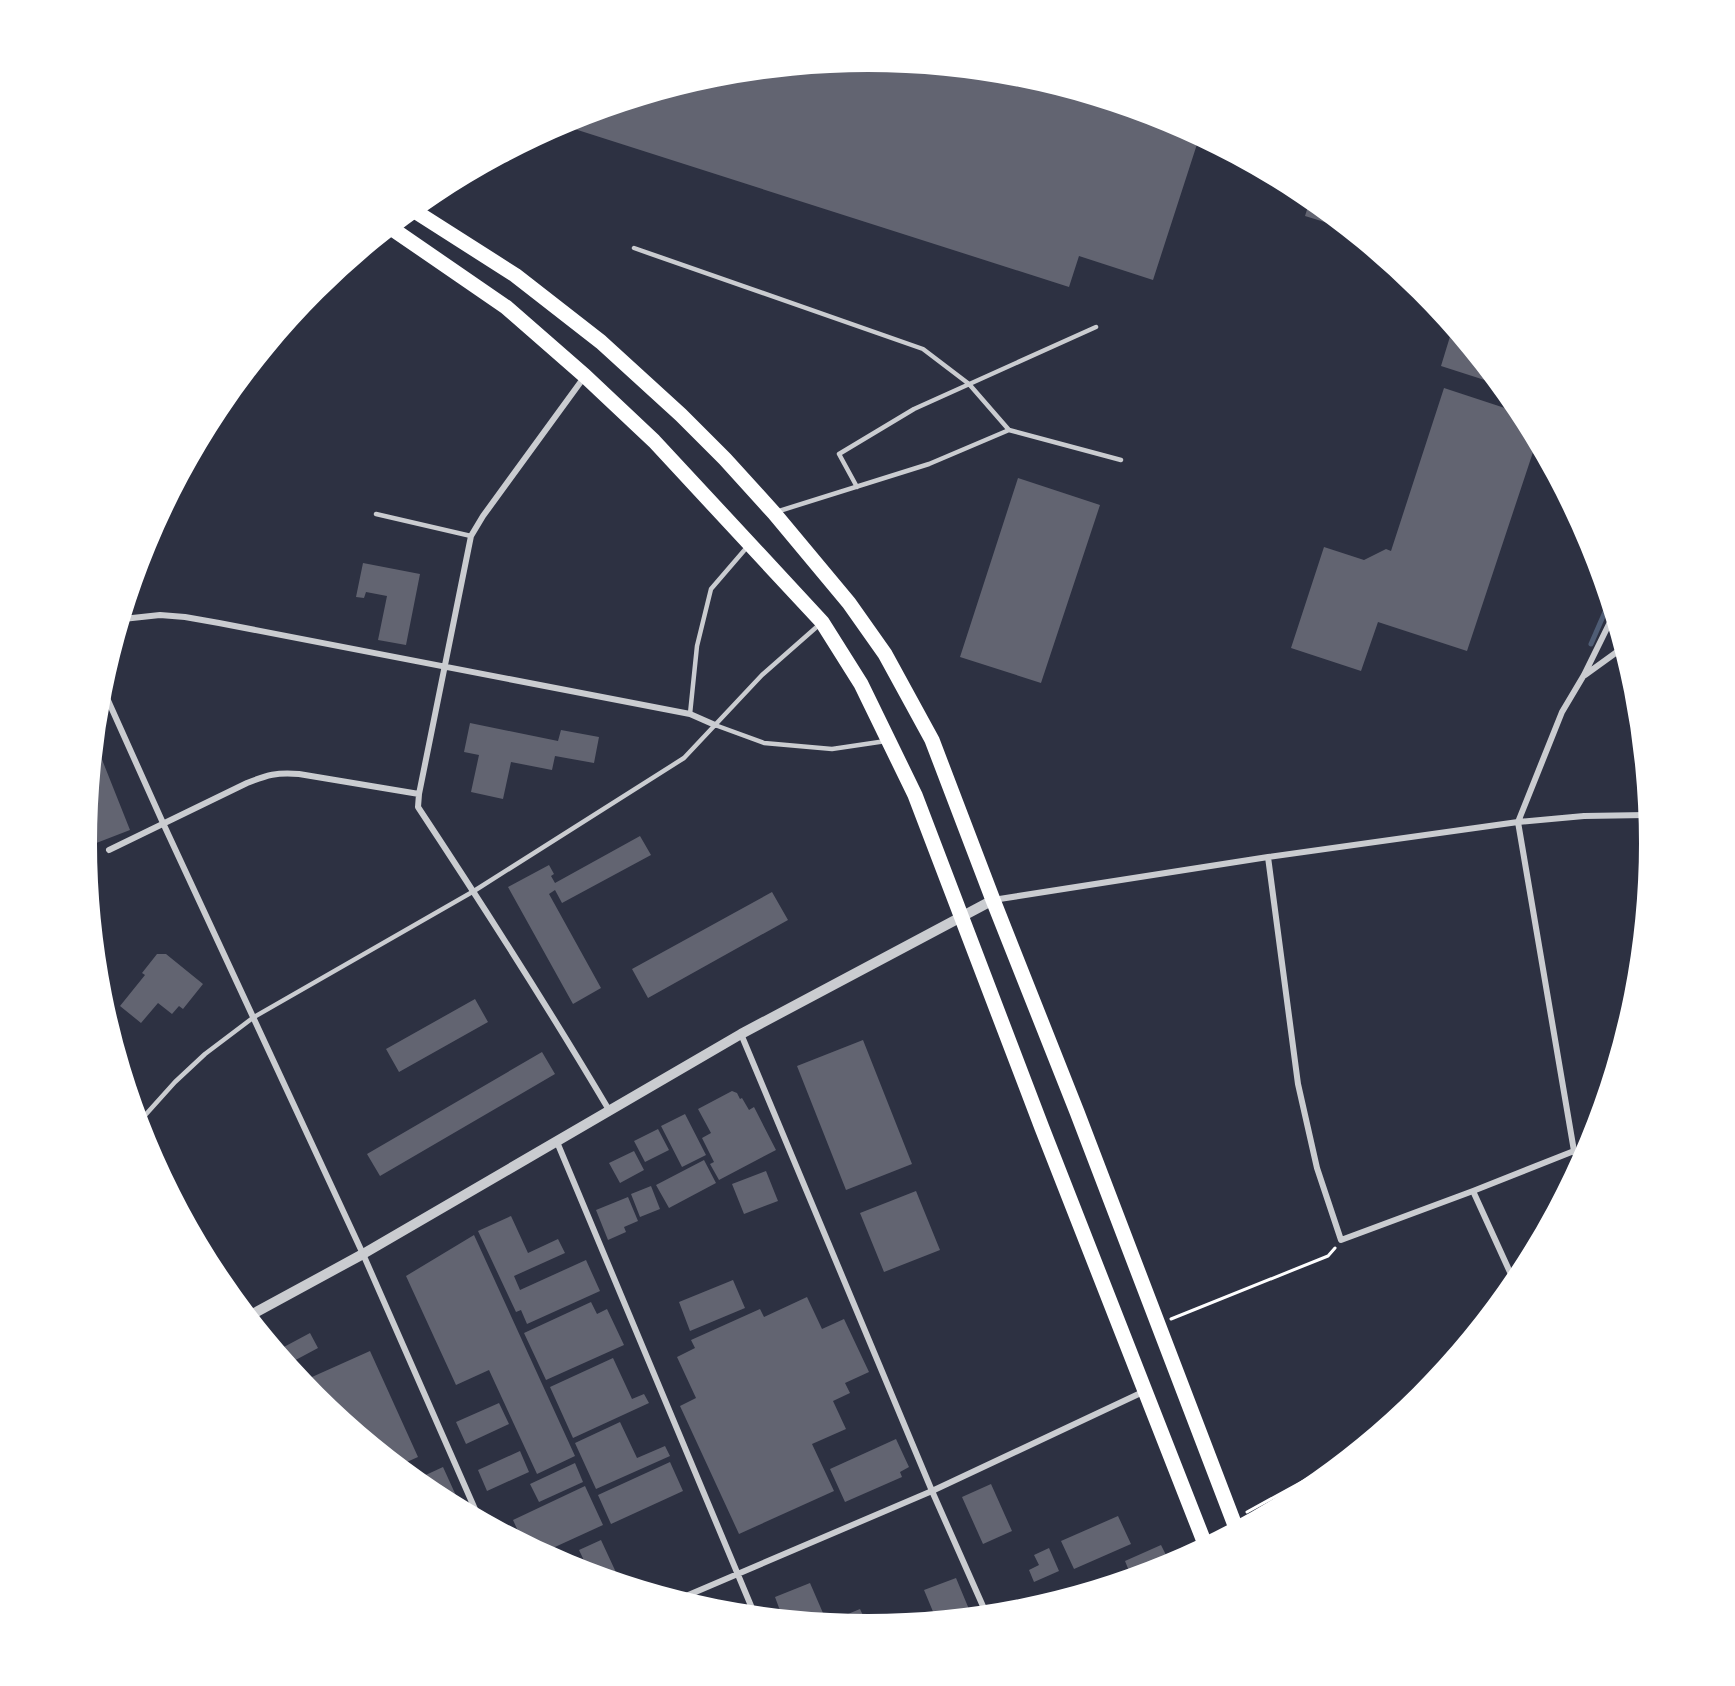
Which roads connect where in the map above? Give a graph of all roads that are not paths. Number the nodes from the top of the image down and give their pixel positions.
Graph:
1 (421, 215) edge
2 (397, 232) edge
3 (634, 248) dead end
4 (1096, 327) dead end
5 (585, 376) junction
6 (969, 384) junction
7 (1009, 430) junction
8 (1121, 460) dead end
9 (857, 487) junction
10 (774, 513) junction
11 (376, 514) dead end
12 (471, 536) junction
13 (750, 544) junction
14 (130, 618) edge
15 (822, 622) junction
16 (1607, 627) edge
17 (1615, 654) edge
18 (445, 666) junction
19 (1584, 675) junction
20 (109, 703) edge
21 (690, 714) junction
22 (715, 725) junction
23 (889, 740) junction
24 (419, 794) junction
25 (1638, 815) edge
26 (1518, 822) junction
27 (163, 823) junction
28 (109, 850) dead end
29 (1268, 857) junction
30 (474, 891) junction
31 (993, 900) junction
32 (961, 917) junction
33 (254, 1017) junction
34 (741, 1034) junction
35 (609, 1110) junction
36 (146, 1114) edge
37 (557, 1142) junction
38 (1574, 1151) joint
39 (1473, 1191) junction
40 (363, 1254) junction
41 (1509, 1271) edge
42 (256, 1312) edge
43 (1146, 1391) junction
44 (932, 1491) junction
45 (473, 1506) edge
46 (1234, 1521) edge
47 (1202, 1537) edge
48 (737, 1574) junction
49 (692, 1593) edge
50 (750, 1604) edge
51 (982, 1605) edge

1 - 10 main road
2 - 5 main road
3 - 6 lane
4 - 6 lane
5 - 12 street
5 - 13 main road
6 - 7 lane
6 - 9 lane
7 - 8 lane
7 - 9 lane
9 - 10 lane
10 - 31 main road
11 - 12 lane
12 - 18 street
13 - 15 main road
13 - 21 lane
14 - 18 street
15 - 22 lane
15 - 23 main road
16 - 19 street
17 - 19 street
18 - 21 street
18 - 24 street
19 - 26 street
20 - 27 street
21 - 22 street
22 - 23 lane
22 - 30 lane
23 - 32 main road
24 - 27 street
24 - 30 street
25 - 26 street
26 - 29 street
26 - 38 street
27 - 28 street
27 - 33 street
29 - 31 street
29 - 39 street
30 - 33 lane
30 - 35 street
31 - 32 street
31 - 46 main road
32 - 34 street
32 - 43 main road
33 - 36 lane
33 - 40 street
34 - 35 street
34 - 44 street
35 - 37 street
37 - 40 street
37 - 48 street
38 - 39 street
39 - 41 street
40 - 42 street
40 - 45 street
43 - 44 street
43 - 47 main road
44 - 48 street
44 - 51 street
48 - 49 street
48 - 50 street

